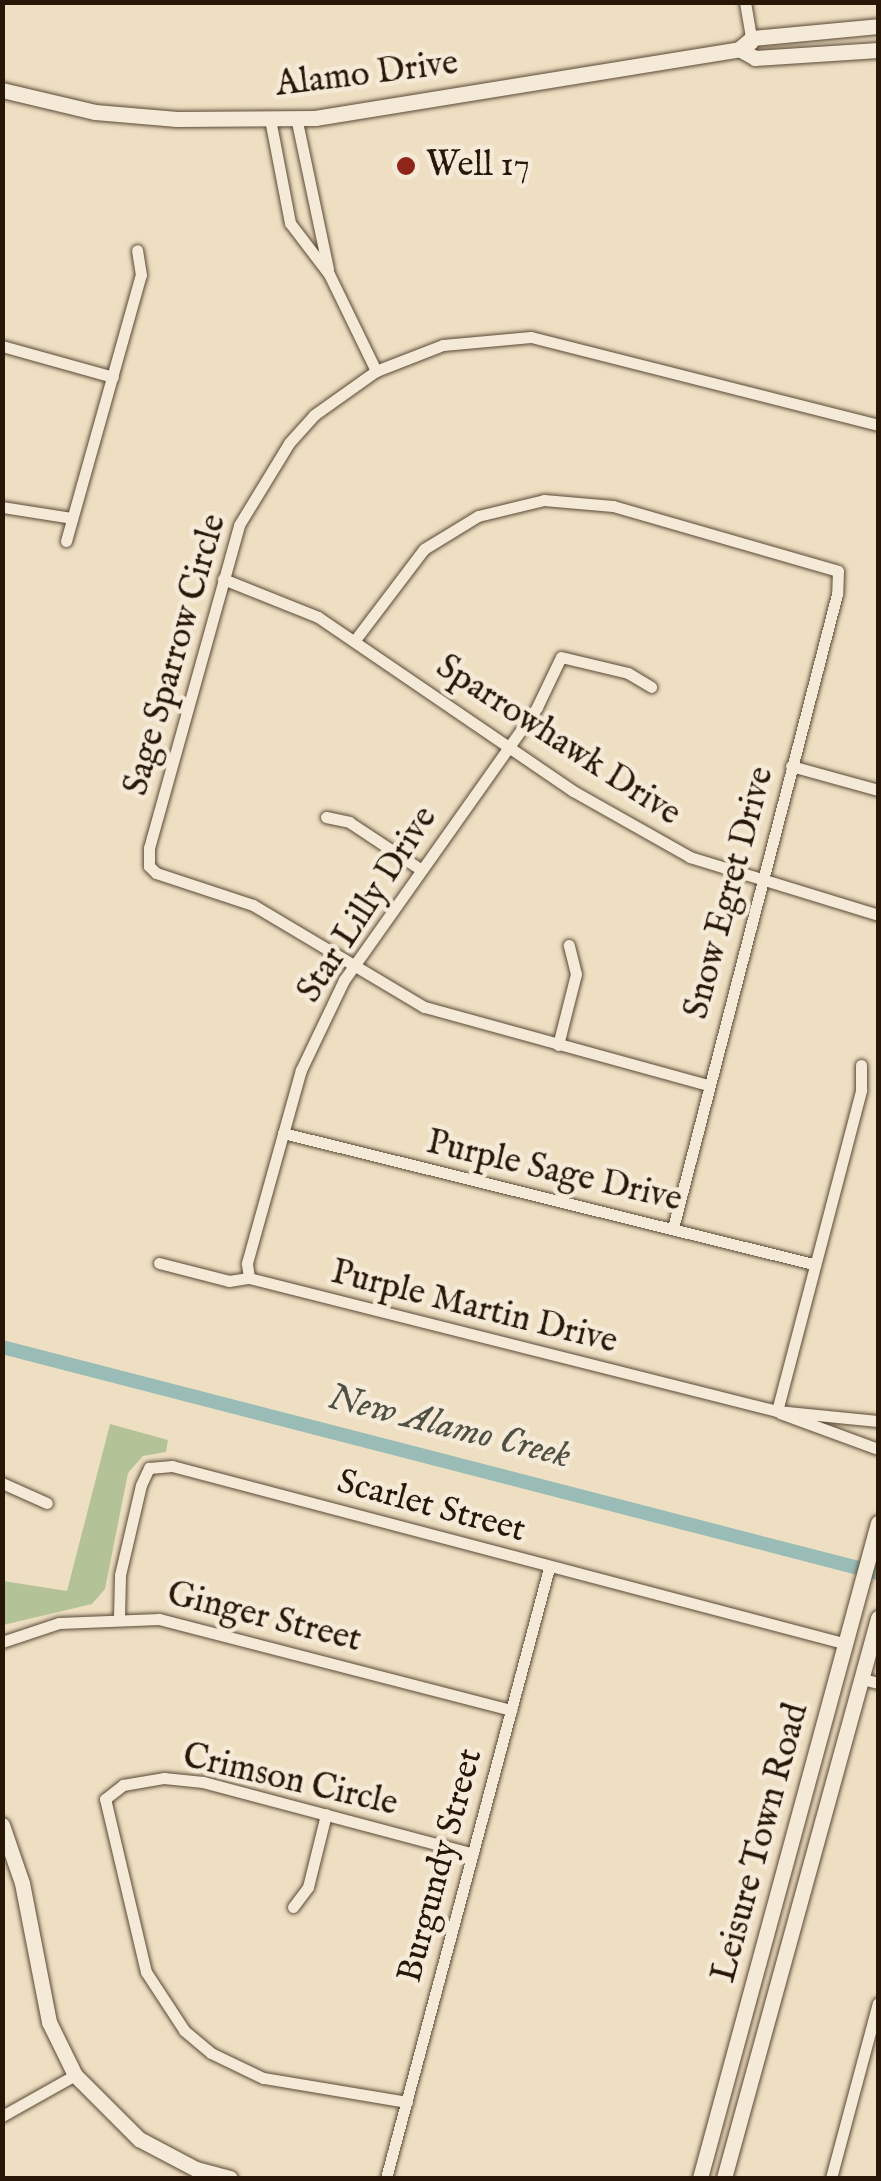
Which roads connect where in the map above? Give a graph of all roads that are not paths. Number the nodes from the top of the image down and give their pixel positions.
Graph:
1 (745, 2) edge
2 (878, 26) edge
3 (745, 43) junction
4 (878, 50) edge
5 (2, 90) edge
6 (296, 118) junction
7 (270, 119) junction
8 (137, 250) dead end
9 (329, 274) junction
10 (2, 346) edge
11 (376, 371) junction
12 (113, 377) junction
13 (878, 425) edge
14 (2, 507) edge
15 (72, 518) junction
16 (66, 541) dead end
17 (223, 580) junction
18 (356, 640) junction
19 (650, 687) dead end
20 (508, 746) junction
21 (791, 766) junction
22 (878, 790) edge
23 (326, 817) dead end
24 (420, 869) junction
25 (761, 883) junction
26 (878, 915) edge
27 (569, 945) dead end
28 (352, 967) junction
29 (558, 1045) junction
30 (861, 1066) dead end
31 (708, 1085) junction
32 (283, 1133) junction
33 (673, 1228) junction
34 (159, 1263) dead end
35 (813, 1264) junction
36 (249, 1278) junction
37 (776, 1411) junction
38 (878, 1421) edge
39 (878, 1449) edge
40 (2, 1482) edge
41 (48, 1503) dead end
42 (878, 1526) edge
43 (549, 1568) junction
44 (119, 1617) junction
45 (878, 1618) edge
46 (2, 1642) edge
47 (846, 1644) junction
48 (870, 1681) edge
49 (511, 1710) junction
50 (326, 1814) junction
51 (2, 1825) edge
52 (473, 1854) junction
53 (292, 1907) dead end
54 (878, 2002) edge
55 (75, 2075) junction
56 (407, 2102) junction
57 (2, 2116) edge
58 (230, 2178) edge
59 (386, 2178) edge
60 (700, 2178) edge
61 (724, 2178) edge
62 (831, 2178) edge

1 - 3 street
2 - 3 main road, Alamo Drive
3 - 4 main road
3 - 6 main road, Alamo Drive
5 - 7 main road, Alamo Drive
6 - 7 main road, Alamo Drive
6 - 9 street
7 - 9 street
8 - 12 street
9 - 11 street
10 - 12 street
11 - 13 street, Sage Sparrow Circle
11 - 17 street, Sage Sparrow Circle
12 - 15 street
14 - 15 street
15 - 16 street
17 - 18 street, Sparrowhawk Drive
17 - 28 street, Sage Sparrow Circle
18 - 20 street, Sparrowhawk Drive
18 - 21 street, Snow Egret Drive
19 - 20 street, Star Lilly Drive
20 - 24 street, Star Lilly Drive
20 - 25 street, Sparrowhawk Drive
21 - 22 street
21 - 25 street, Snow Egret Drive
23 - 24 street
24 - 28 street, Star Lilly Drive
25 - 26 street, Sparrowhawk Drive
25 - 31 street, Snow Egret Drive
27 - 29 street
28 - 29 street
28 - 32 street, Star Lilly Drive
29 - 31 street
30 - 35 street
31 - 33 street, Snow Egret Drive
32 - 33 street, Purple Sage Drive
32 - 36 street, Star Lilly Drive
33 - 35 street, Purple Sage Drive
34 - 36 street, Purple Martin Drive
35 - 37 street
36 - 37 street, Purple Martin Drive
37 - 38 street, Purple Martin Drive
37 - 39 street, Purple Martin Drive
40 - 41 street
42 - 47 main road, Leisure Town Road
43 - 44 street, Scarlet Street
43 - 47 street, Scarlet Street
43 - 49 street, Burgundy Street
44 - 46 street, Ginger Street
44 - 49 street, Ginger Street
45 - 48 main road, Leisure Town Road
47 - 60 main road, Leisure Town Road
48 - 61 main road, Leisure Town Road
49 - 52 street, Burgundy Street
50 - 52 street, Crimson Circle
50 - 53 street
50 - 56 street, Crimson Circle
51 - 55 main road
52 - 56 street, Burgundy Street
54 - 62 street
55 - 57 street
55 - 58 main road
56 - 59 street, Burgundy Street

